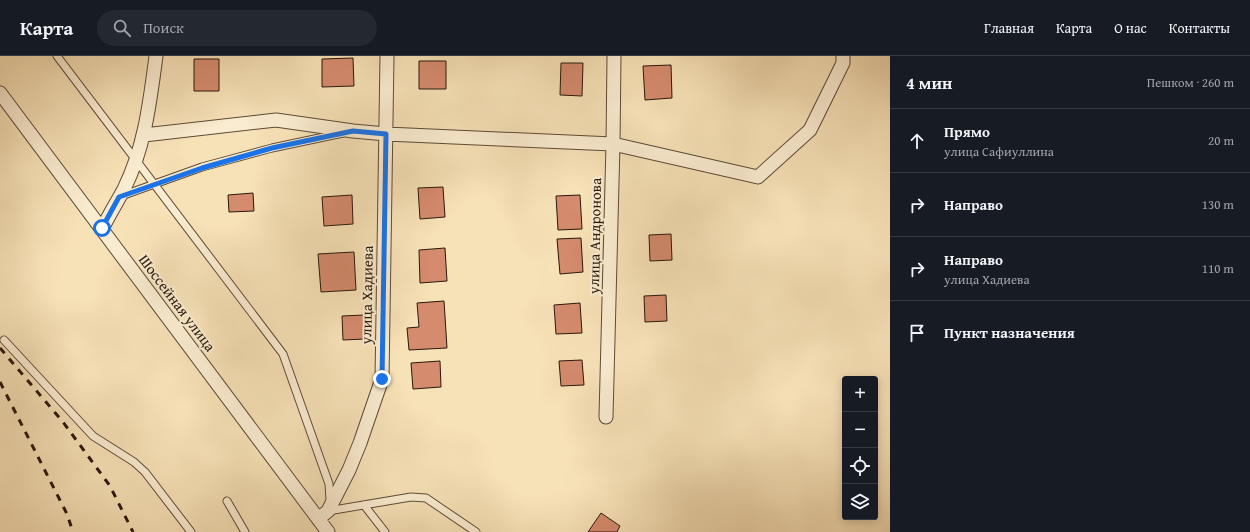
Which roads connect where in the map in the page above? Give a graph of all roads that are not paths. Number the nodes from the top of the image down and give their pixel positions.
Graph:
1 (57, 56) edge
2 (156, 56) edge
3 (387, 56) edge
4 (614, 56) edge
5 (843, 56) edge
6 (0, 93) edge
7 (353, 131) junction
8 (386, 134) junction
9 (144, 135) junction
10 (613, 144) junction
11 (136, 160) junction
12 (154, 184) junction
13 (119, 197) junction
14 (102, 228) junction
15 (4, 340) dead end
16 (606, 417) dead end
17 (227, 501) dead end
18 (364, 505) junction
19 (323, 515) junction
20 (192, 532) edge
21 (245, 532) edge
22 (328, 532) edge
23 (385, 532) edge
24 (476, 532) edge

1 - 11 lane
2 - 9 street
3 - 8 street, улица Хадиева
4 - 10 street, улица Андронова
5 - 10 street
6 - 14 street, Шоссейная улица
7 - 8 street
7 - 9 street
7 - 12 lane
8 - 10 street
8 - 19 street, улица Хадиева
9 - 11 street
10 - 16 street, улица Андронова
11 - 12 lane
11 - 13 street
12 - 13 lane
12 - 19 lane
13 - 14 street
14 - 19 street, Шоссейная улица
15 - 20 lane
17 - 21 lane
18 - 19 lane
18 - 23 lane
18 - 24 lane
19 - 22 street, Шоссейная улица

